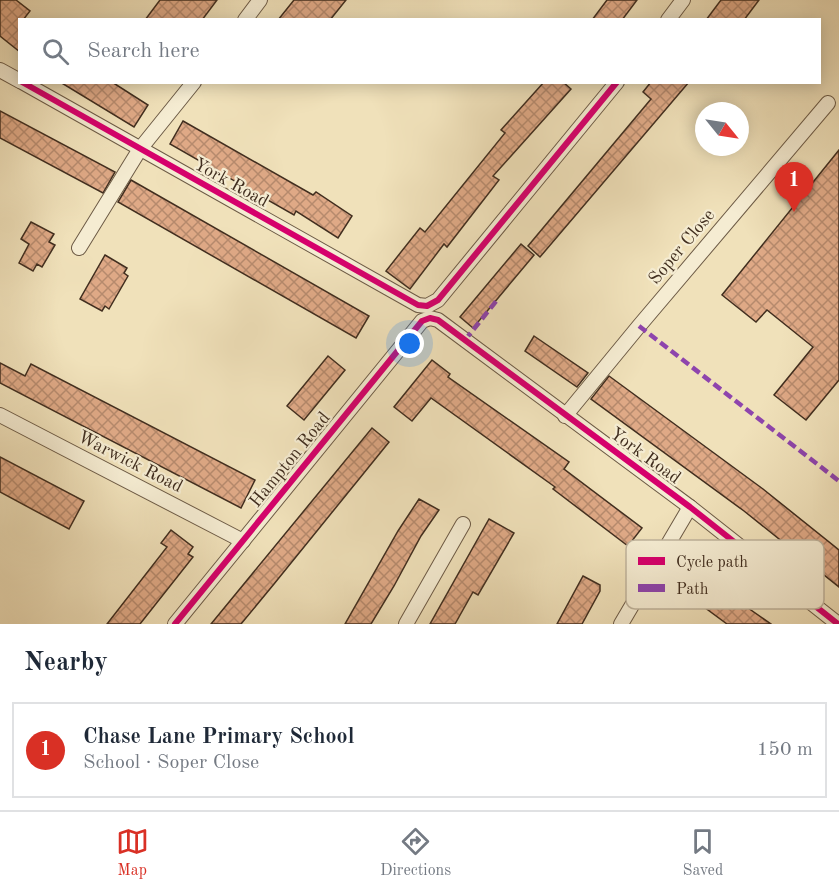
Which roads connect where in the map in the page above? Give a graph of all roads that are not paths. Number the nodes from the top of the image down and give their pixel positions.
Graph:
1 (261, 0) edge
2 (683, 0) edge
3 (247, 18) edge
4 (670, 18) edge
5 (2, 75) edge
6 (18, 81) edge
7 (25, 84) edge
8 (192, 84) edge
9 (615, 84) edge
10 (828, 103) dead end
11 (140, 149) junction
12 (79, 248) dead end
13 (428, 312) junction
14 (0, 415) edge
15 (565, 416) junction
16 (690, 507) junction
17 (463, 524) dead end
18 (671, 540) edge
19 (732, 540) edge
20 (243, 541) junction
21 (630, 609) edge
22 (819, 609) edge
23 (175, 624) edge
24 (406, 624) edge
25 (621, 624) edge
26 (838, 624) edge

1 - 3 street
2 - 4 street
5 - 6 street, York Road
7 - 11 street, York Road
8 - 11 street
9 - 13 street, Hampton Road
10 - 15 street, Soper Close
11 - 12 street
11 - 13 street, York Road
13 - 15 street, York Road
13 - 20 street, Hampton Road
14 - 20 street, Warwick Road
15 - 16 street, York Road
16 - 18 street
16 - 19 street, York Road
17 - 24 street
20 - 23 street, Hampton Road
21 - 25 street
22 - 26 street, York Road

